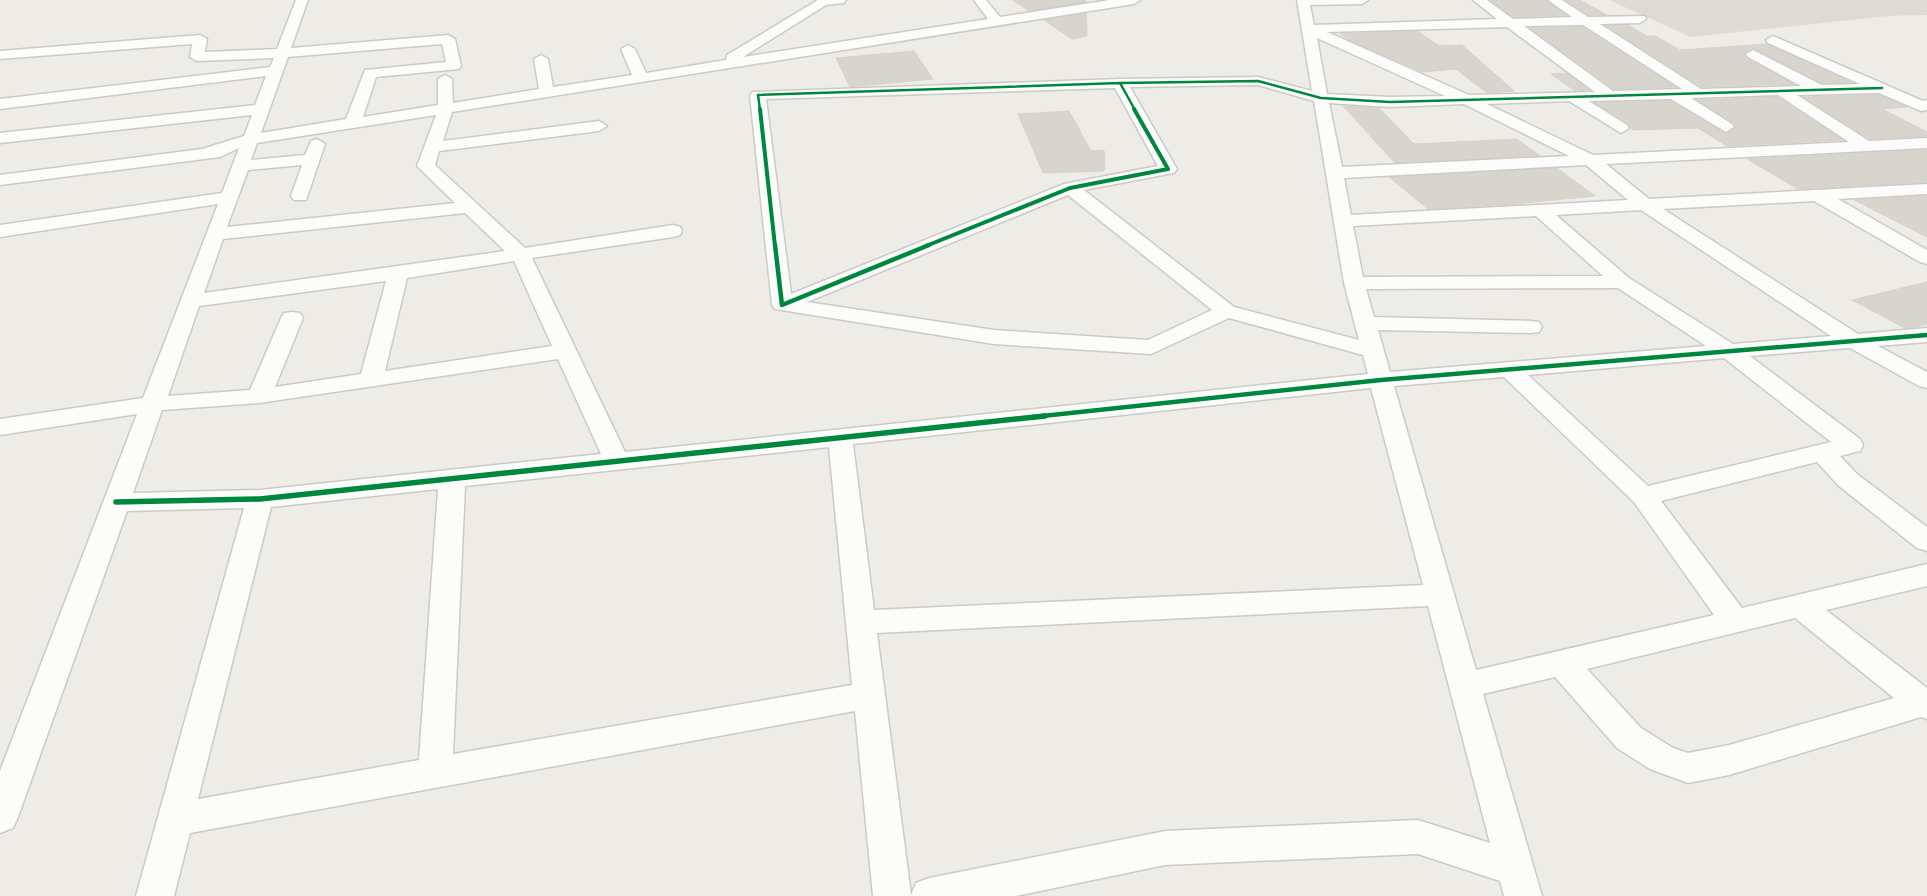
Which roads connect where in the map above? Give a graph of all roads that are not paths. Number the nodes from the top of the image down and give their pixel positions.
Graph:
1 (302, 0) edge
2 (840, 0) edge
3 (980, 0) edge
4 (1134, 0) edge
5 (1362, 0) edge
6 (1479, 0) edge
7 (1554, 0) edge
8 (1303, 1) edge
9 (1078, 4) edge
10 (1640, 19) dead end
11 (1584, 20) junction
12 (997, 22) junction
13 (1510, 23) junction
14 (1308, 29) junction
15 (1773, 40) dead end
16 (628, 49) dead end
17 (1753, 54) dead end
18 (0, 55) edge
19 (541, 59) dead end
20 (279, 62) junction
21 (721, 65) junction
22 (641, 78) junction
23 (445, 79) dead end
24 (1120, 84) junction
25 (1882, 88) junction
26 (1820, 90) junction
27 (1782, 91) junction
28 (547, 92) junction
29 (1674, 94) junction
30 (1699, 94) junction
31 (1610, 96) junction
32 (1572, 97) junction
33 (1321, 98) junction
34 (1467, 100) junction
35 (0, 104) edge
36 (1927, 105) edge
37 (446, 108) junction
38 (262, 109) junction
39 (353, 123) junction
40 (599, 126) dead end
41 (1726, 127) dead end
42 (322, 128) junction
43 (1621, 128) dead end
44 (0, 138) edge
45 (1927, 143) edge
46 (1866, 146) junction
47 (433, 147) junction
48 (246, 151) junction
49 (312, 159) junction
50 (1590, 160) junction
51 (1334, 173) junction
52 (0, 180) edge
53 (1070, 188) junction
54 (1927, 189) edge
55 (1816, 195) junction
56 (300, 196) dead end
57 (229, 197) junction
58 (1645, 204) junction
59 (469, 207) junction
60 (1540, 210) junction
61 (1343, 221) junction
62 (0, 231) edge
63 (673, 231) dead end
64 (216, 234) junction
65 (520, 254) junction
66 (1927, 258) edge
67 (398, 273) junction
68 (1622, 282) junction
69 (1354, 283) junction
70 (191, 300) junction
71 (782, 305) junction
72 (1227, 311) junction
73 (292, 318) dead end
74 (1365, 324) junction
75 (1531, 327) dead end
76 (1927, 335) edge
77 (1855, 342) junction
78 (565, 351) junction
79 (1373, 351) junction
80 (1730, 352) junction
81 (1510, 370) junction
82 (371, 379) junction
83 (1381, 380) junction
84 (1927, 382) edge
85 (259, 396) junction
86 (152, 404) junction
87 (0, 427) edge
88 (840, 438) junction
89 (1822, 452) junction
90 (617, 461) junction
91 (452, 479) junction
92 (1643, 496) junction
93 (260, 499) junction
94 (116, 502) junction
95 (1927, 541) edge
96 (1927, 576) edge
97 (1440, 595) junction
98 (1800, 606) junction
99 (1735, 621) junction
100 (861, 622) junction
101 (1561, 662) junction
102 (1465, 686) junction
103 (869, 694) junction
104 (1926, 704) edge
105 (435, 773) junction
106 (0, 817) edge
107 (176, 819) junction
108 (1520, 882) edge
109 (155, 896) edge
110 (892, 896) edge
111 (928, 896) edge

1 - 20 street
2 - 21 street
3 - 12 street
4 - 9 street
5 - 8 street
6 - 13 street
7 - 11 street
8 - 14 street
9 - 12 street
10 - 11 street
11 - 13 street
11 - 30 street
12 - 21 street
13 - 14 street
13 - 31 street
14 - 33 street
14 - 34 street
15 - 25 street
16 - 22 street
17 - 26 street
18 - 20 street
19 - 28 street
20 - 35 street
20 - 38 street
20 - 39 street
21 - 22 street
22 - 28 street
23 - 37 street
24 - 33 street
24 - 53 street
24 - 71 street
25 - 26 street
25 - 36 street
26 - 27 street
27 - 30 street
27 - 46 street
28 - 37 street
29 - 30 street
29 - 31 street
29 - 41 street
31 - 32 street
32 - 34 street
32 - 43 street
33 - 34 street
33 - 51 street
34 - 50 street
37 - 39 street
37 - 47 street
38 - 44 street
38 - 48 street
39 - 42 street
40 - 47 street
42 - 48 street
42 - 49 street
45 - 46 street
46 - 50 street
47 - 59 street
48 - 49 street
48 - 52 street
48 - 57 street
49 - 56 street
50 - 51 street
50 - 58 street
51 - 61 street
53 - 71 street
53 - 72 street
54 - 55 street
55 - 58 street
55 - 66 street
57 - 62 street
57 - 64 street
58 - 60 street
58 - 77 street
59 - 64 street
59 - 65 street
60 - 61 street
60 - 68 street
61 - 69 street
63 - 65 street
64 - 70 street
65 - 67 street
65 - 78 street
67 - 70 street
67 - 82 street
68 - 69 street
68 - 80 street
69 - 74 street
70 - 86 street
71 - 72 street
72 - 79 street
73 - 85 street
74 - 75 street
74 - 79 street
76 - 77 street
77 - 80 street
77 - 84 street
78 - 82 street
78 - 90 street
79 - 83 street
80 - 81 street
80 - 89 street
81 - 83 street
81 - 92 street
82 - 85 street
83 - 88 street
83 - 97 street
85 - 86 street
86 - 87 street
86 - 94 street
88 - 90 street
88 - 100 street
89 - 92 street
89 - 95 street
90 - 91 street
91 - 93 street
91 - 105 street
92 - 99 street
93 - 94 street
93 - 107 street
94 - 106 street
96 - 98 street
97 - 100 street
97 - 102 street
98 - 99 street
98 - 104 street
99 - 101 street
100 - 103 street
101 - 102 street
101 - 104 street
102 - 108 street
103 - 105 street
103 - 110 street
105 - 107 street
107 - 109 street
108 - 111 street

